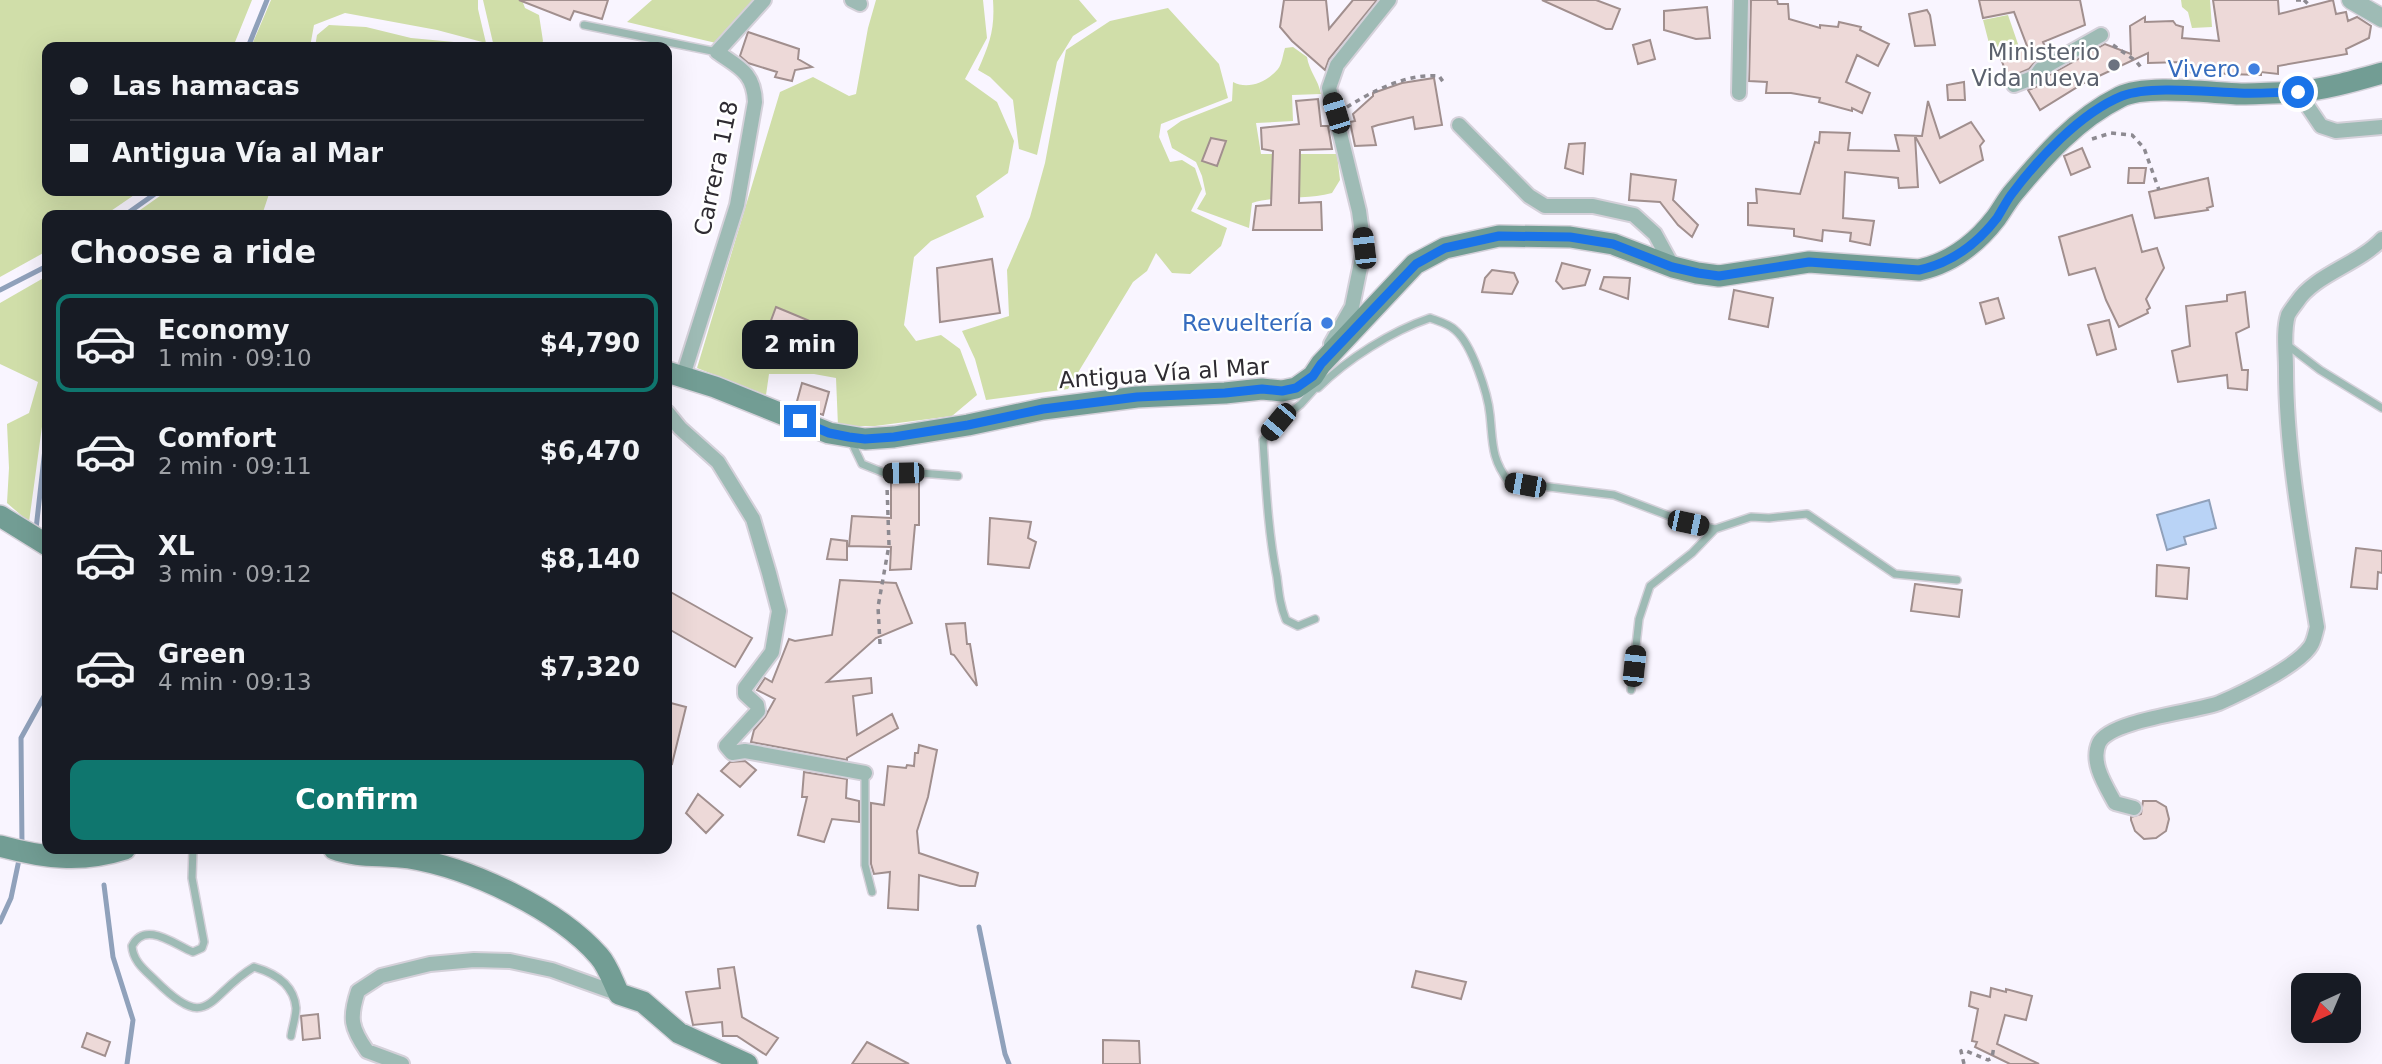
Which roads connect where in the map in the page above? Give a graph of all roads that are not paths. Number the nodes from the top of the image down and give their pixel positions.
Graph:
1 (764, 0) edge
2 (1389, 0) edge
3 (1741, 0) edge
4 (2351, 0) edge
5 (2382, 18) edge
6 (584, 25) dead end
7 (2106, 40) road end
8 (668, 42) edge
9 (672, 43) edge
10 (717, 52) junction
11 (2382, 73) edge
12 (2014, 85) dead end
13 (2298, 92) junction
14 (1739, 93) dead end
15 (1459, 125) dead end
16 (2382, 127) edge
17 (2382, 239) edge
18 (1672, 267) junction
19 (2285, 344) junction
20 (1321, 364) junction
21 (675, 374) edge
22 (1318, 388) junction
23 (2382, 408) edge
24 (672, 418) edge
25 (849, 437) junction
26 (958, 476) dead end
27 (0, 516) edge
28 (1716, 529) junction
29 (42, 541) edge
30 (1957, 580) dead end
31 (1315, 619) dead end
32 (1631, 690) dead end
33 (865, 773) joint
34 (2134, 808) dead end
35 (16, 850) edge
36 (109, 854) edge
37 (193, 854) edge
38 (351, 854) edge
39 (872, 892) dead end
40 (619, 994) junction
41 (291, 1037) dead end
42 (402, 1064) edge
43 (747, 1064) edge

1 - 10 street
2 - 20 street
3 - 14 street
4 - 5 street
6 - 8 lane
7 - 12 street
9 - 10 lane
10 - 21 street, Carrera 118
11 - 13 main road, Antigua Vía al Mar
13 - 16 street
13 - 18 main road, Antigua Vía al Mar
15 - 18 street
17 - 19 street
18 - 20 main road, Antigua Vía al Mar
19 - 23 lane
19 - 34 street
20 - 22 lane
20 - 25 main road, Antigua Vía al Mar
21 - 25 main road, Antigua Vía al Mar
22 - 28 lane
22 - 31 lane
24 - 33 street
25 - 26 lane
27 - 29 main road
28 - 30 lane
28 - 32 lane
33 - 39 lane
35 - 36 main road
37 - 41 lane
38 - 40 main road
40 - 42 street
40 - 43 main road

